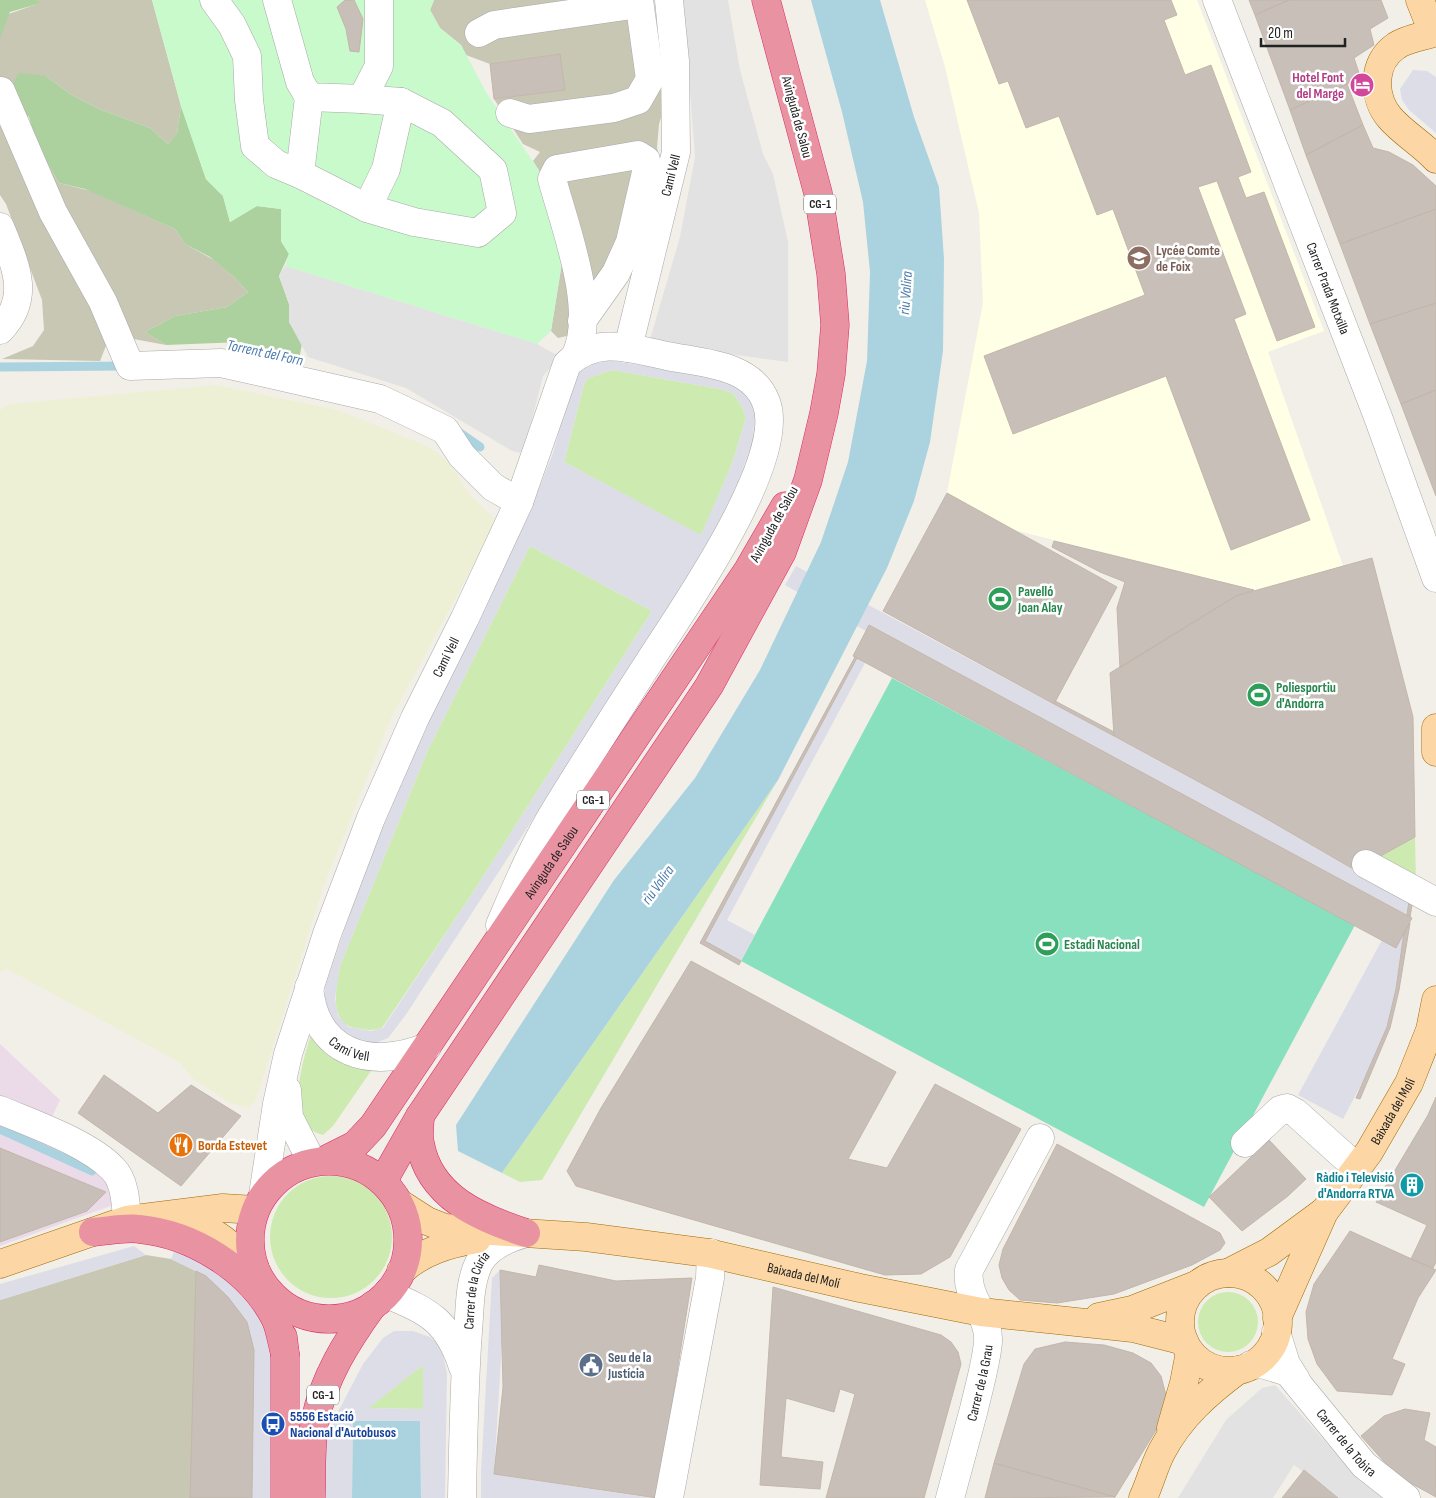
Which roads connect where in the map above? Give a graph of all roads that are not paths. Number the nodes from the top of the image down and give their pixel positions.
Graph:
1 (214, 0) edge
2 (276, 0) edge
3 (632, 0) edge
4 (639, 0) edge
5 (669, 0) edge
6 (766, 0) edge
7 (1216, 0) edge
8 (1419, 0) edge
9 (376, 3) edge
10 (479, 33) dead end
11 (1434, 37) edge
12 (1396, 46) junction
13 (1, 91) dead end
14 (310, 97) junction
15 (362, 99) junction
16 (401, 102) junction
17 (510, 112) dead end
18 (1436, 159) edge
19 (300, 174) junction
20 (367, 208) junction
21 (0, 227) edge
22 (582, 321) junction
23 (0, 330) edge
24 (628, 348) junction
25 (588, 350) junction
26 (824, 413) junction
27 (519, 502) junction
28 (1436, 578) edge
29 (1436, 728) edge
30 (1436, 752) edge
31 (1366, 864) dead end
32 (1436, 902) edge
33 (477, 974) junction
34 (309, 987) junction
35 (1436, 1003) edge
36 (427, 1047) junction
37 (288, 1054) junction
38 (0, 1110) edge
39 (420, 1116) junction
40 (1040, 1138) dead end
41 (1245, 1143) dead end
42 (319, 1161) junction
43 (1357, 1168) junction
44 (382, 1181) junction
45 (260, 1202) junction
46 (405, 1207) junction
47 (1324, 1212) junction
48 (154, 1216) junction
49 (127, 1220) junction
50 (93, 1232) junction
51 (526, 1234) junction
52 (711, 1253) junction
53 (0, 1264) edge
54 (255, 1269) junction
55 (401, 1271) junction
56 (1228, 1273) junction
57 (1196, 1285) junction
58 (270, 1292) junction
59 (380, 1300) junction
60 (981, 1312) junction
61 (1081, 1321) junction
62 (1277, 1325) junction
63 (1187, 1346) junction
64 (285, 1354) junction
65 (1244, 1368) junction
66 (465, 1373) junction
67 (1296, 1380) junction
68 (1165, 1446) junction
69 (285, 1498) edge
70 (311, 1498) edge
71 (462, 1498) edge
72 (669, 1498) edge
73 (950, 1498) edge
74 (1143, 1498) edge
75 (1406, 1498) edge

1 - 19 street
2 - 14 street
3 - 10 street
4 - 17 street
5 - 24 street, Camí Vell
6 - 26 highway, Avinguda de Salou / CG-1
7 - 28 street, Carrer Prada Motxilla
8 - 11 main road
8 - 12 main road
9 - 15 street
11 - 12 main road
12 - 18 main road
13 - 27 street
14 - 15 street
14 - 19 street
15 - 16 street
16 - 20 street
16 - 20 street
19 - 20 street
21 - 23 street
22 - 22 street, Camí Vell
22 - 25 street, Camí Vell
24 - 25 street
24 - 33 street
25 - 27 street, Camí Vell
26 - 33 highway, Avinguda de Salou / CG-1
26 - 39 highway, Avinguda de Salou / CG-1
27 - 34 street, Camí Vell
29 - 30 main road
31 - 32 street
33 - 36 highway, Avinguda de Salou / CG-1
34 - 36 street, Camí Vell
34 - 37 street, Camí Vell
35 - 43 main road, Baixada del Molí
36 - 42 highway, Avinguda de Salou / CG-1
37 - 42 street, Camí Vell
37 - 45 street, Camí Vell
38 - 49 street
39 - 44 highway, CG-1
39 - 51 highway
40 - 60 street, Carrer de la Grau
41 - 43 street
42 - 44 highway, CG-1
42 - 45 highway, CG-1
43 - 47 main road, Baixada del Molí
44 - 46 highway, CG-1
45 - 48 main road
45 - 54 highway
46 - 51 main road, Baixada del Molí
46 - 55 highway, CG-1
47 - 56 main road, Baixada del Molí
47 - 62 main road, Baixada del Molí
48 - 49 main road
48 - 54 main road
49 - 50 main road
50 - 53 main road
50 - 64 highway
51 - 52 main road, Baixada del Molí
51 - 55 main road, Baixada del Molí
51 - 66 street, Carrer de la Cúria
52 - 60 main road, Baixada del Molí
52 - 72 street
54 - 58 highway
55 - 59 highway, CG-1
56 - 57 main road
56 - 62 main road
57 - 61 main road, Baixada del Molí
57 - 63 main road
58 - 59 highway
58 - 64 highway
59 - 66 street, Carrer de la Cúria
59 - 70 highway, CG-1
60 - 61 main road, Baixada del Molí
60 - 73 street, Carrer de la Grau
61 - 63 main road, Baixada del Molí
62 - 65 main road
62 - 67 street
63 - 65 main road
63 - 68 main road
64 - 69 highway
65 - 67 street
65 - 68 main road
66 - 71 street, Carrer de la Cúria
67 - 75 street, Carrer de la Tobira
68 - 74 main road

